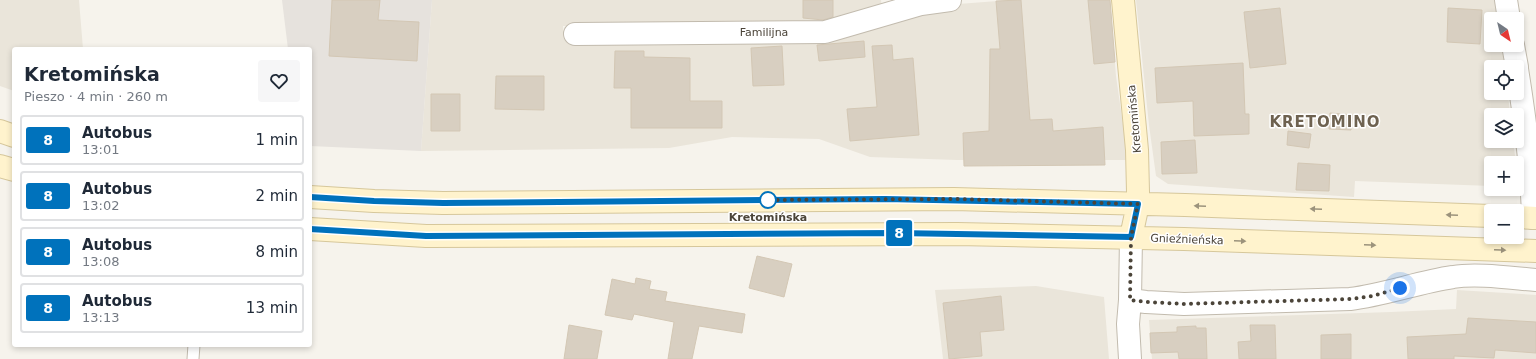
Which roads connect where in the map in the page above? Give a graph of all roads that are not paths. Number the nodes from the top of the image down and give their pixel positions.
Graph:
1 (950, 0) edge
2 (1123, 0) edge
3 (1506, 0) edge
4 (1508, 12) edge
5 (575, 34) dead end
6 (1522, 100) edge
7 (0, 131) edge
8 (12, 135) edge
9 (0, 166) edge
10 (12, 169) edge
11 (312, 197) edge
12 (1138, 204) junction
13 (1484, 216) edge
14 (1529, 217) edge
15 (312, 229) edge
16 (1131, 237) junction
17 (1536, 251) edge
18 (1536, 280) edge
19 (1130, 300) junction
20 (194, 347) edge
21 (193, 359) edge
22 (1130, 359) edge

1 - 5 street, Familijna
2 - 12 main road, Kretomińska
3 - 4 street
6 - 14 street
7 - 8 main road
9 - 10 main road
11 - 12 main road
13 -> 12 main road
12 - 16 main road, Kretomińska
15 - 16 main road, Gnieźnieńska
16 -> 17 main road, Gnieźnieńska
16 - 19 street
18 - 19 street
19 - 22 street
20 - 21 lane

